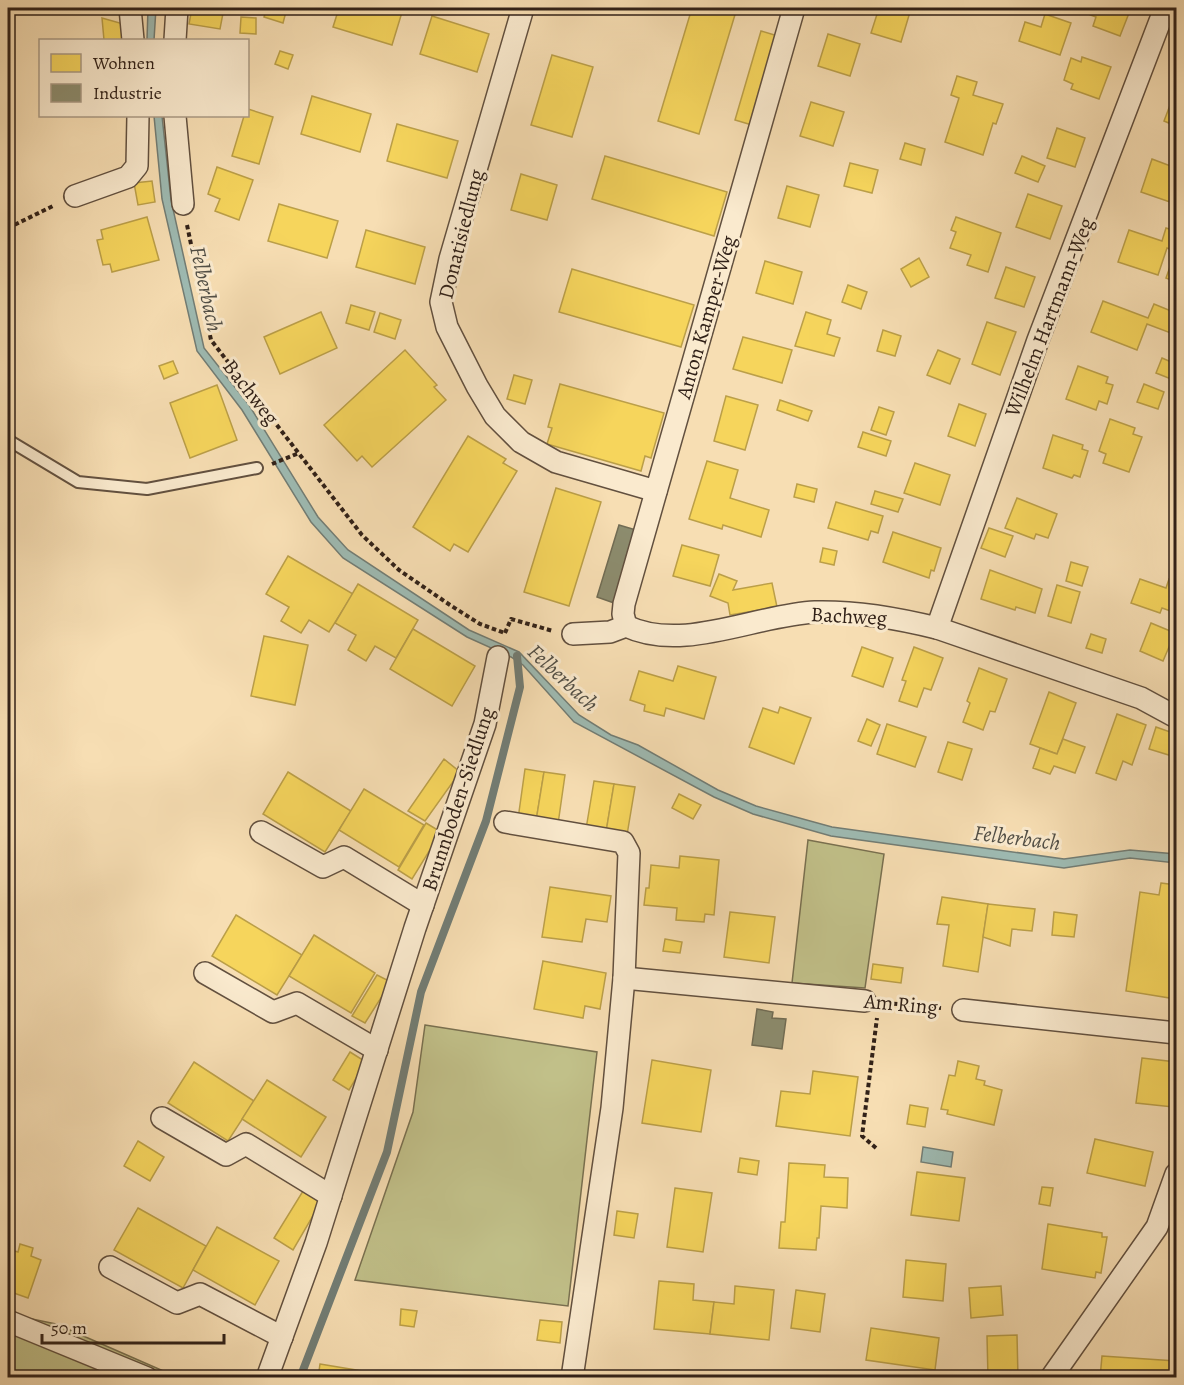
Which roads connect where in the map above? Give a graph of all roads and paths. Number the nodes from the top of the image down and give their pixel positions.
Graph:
1 (130, 8) edge
2 (177, 8) edge
3 (524, 8) edge
4 (794, 8) edge
5 (1165, 8) edge
6 (133, 39) edge
7 (175, 39) edge
8 (138, 117) edge
9 (175, 117) edge
10 (75, 196) joint
11 (183, 204) joint
12 (8, 228) edge
13 (8, 440) edge
14 (299, 453) junction
15 (269, 465) dead end
16 (257, 468) dead end
17 (656, 491) junction
18 (626, 626) junction
19 (937, 628) junction
20 (505, 633) junction
21 (573, 634) joint
22 (500, 649) joint
23 (1176, 717) edge
24 (505, 822) dead end
25 (261, 832) dead end
26 (423, 904) junction
27 (205, 973) dead end
28 (624, 978) junction
29 (865, 1001) junction
30 (963, 1010) joint
31 (1176, 1033) edge
32 (377, 1050) junction
33 (162, 1118) dead end
34 (876, 1148) dead end
35 (1176, 1174) edge
36 (331, 1196) junction
37 (110, 1267) dead end
38 (8, 1321) edge
39 (282, 1337) junction
40 (147, 1377) edge
41 (267, 1377) edge
42 (572, 1377) edge
43 (1051, 1377) edge

1 - 6 street
2 - 7 street
3 - 17 street, Donatisiedlung
4 - 17 street, Anton Kamper-Weg
5 - 19 street, Wilhelm Hartmann-Weg
8 - 10 street
9 - 11 street
10 - 12 path
11 - 14 path, Bachweg
13 - 16 lane
14 - 15 path
14 - 20 path, Bachweg
17 - 18 street, Anton Kamper-Weg
18 - 19 street, Bachweg
18 - 21 street, Bachweg
19 - 23 street, Bachweg
20 - 21 path
20 - 22 path
22 - 26 street, Brunnboden-Siedlung
24 - 28 street
25 - 26 street, Brunnboden-Siedlung
26 - 32 street, Brunnboden-Siedlung
27 - 32 street
28 - 29 street, Am Ring
28 - 42 street
29 - 30 path, Am Ring
29 - 34 path
30 - 31 street, Am Ring
32 - 36 street, Brunnboden-Siedlung
33 - 36 street
35 - 43 street
36 - 39 street, Brunnboden-Siedlung
37 - 39 street
38 - 40 street
39 - 41 street, Brunnboden-Siedlung

